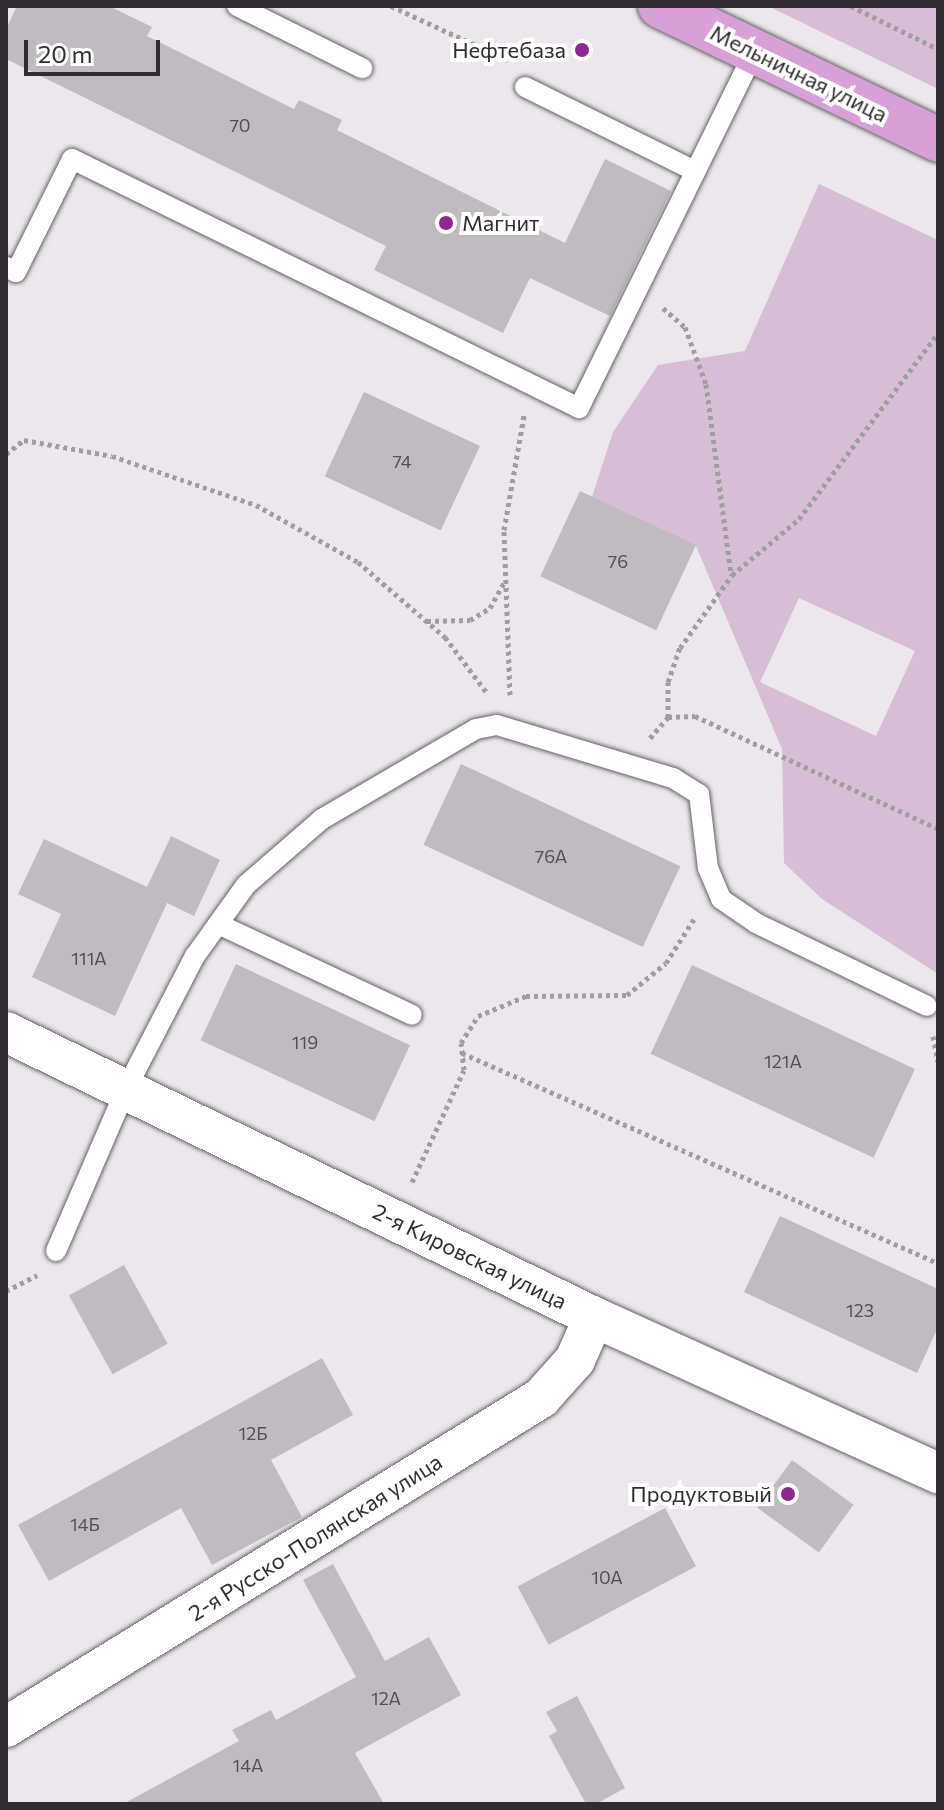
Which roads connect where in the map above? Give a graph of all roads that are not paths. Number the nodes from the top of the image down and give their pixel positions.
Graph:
1 (237, 6) edge
2 (660, 6) edge
3 (754, 52) junction
4 (362, 68) dead end
5 (525, 87) dead end
6 (938, 140) edge
7 (695, 171) junction
8 (6, 267) edge
9 (218, 924) junction
10 (927, 1006) dead end
11 (412, 1015) dead end
12 (6, 1032) edge
13 (127, 1087) junction
14 (56, 1251) dead end
15 (594, 1317) junction
16 (935, 1463) edge
17 (6, 1727) edge

1 - 4 lane
2 - 3 main road, Мельничная улица
3 - 6 main road, Мельничная улица
3 - 7 lane
5 - 7 lane
7 - 8 lane
9 - 10 lane
9 - 11 lane
9 - 13 lane
12 - 13 street, 2-я Кировская улица
13 - 14 lane
13 - 15 street, 2-я Кировская улица
15 - 16 street, 2-я Кировская улица
15 - 17 street, 2-я Русско-Полянская улица

